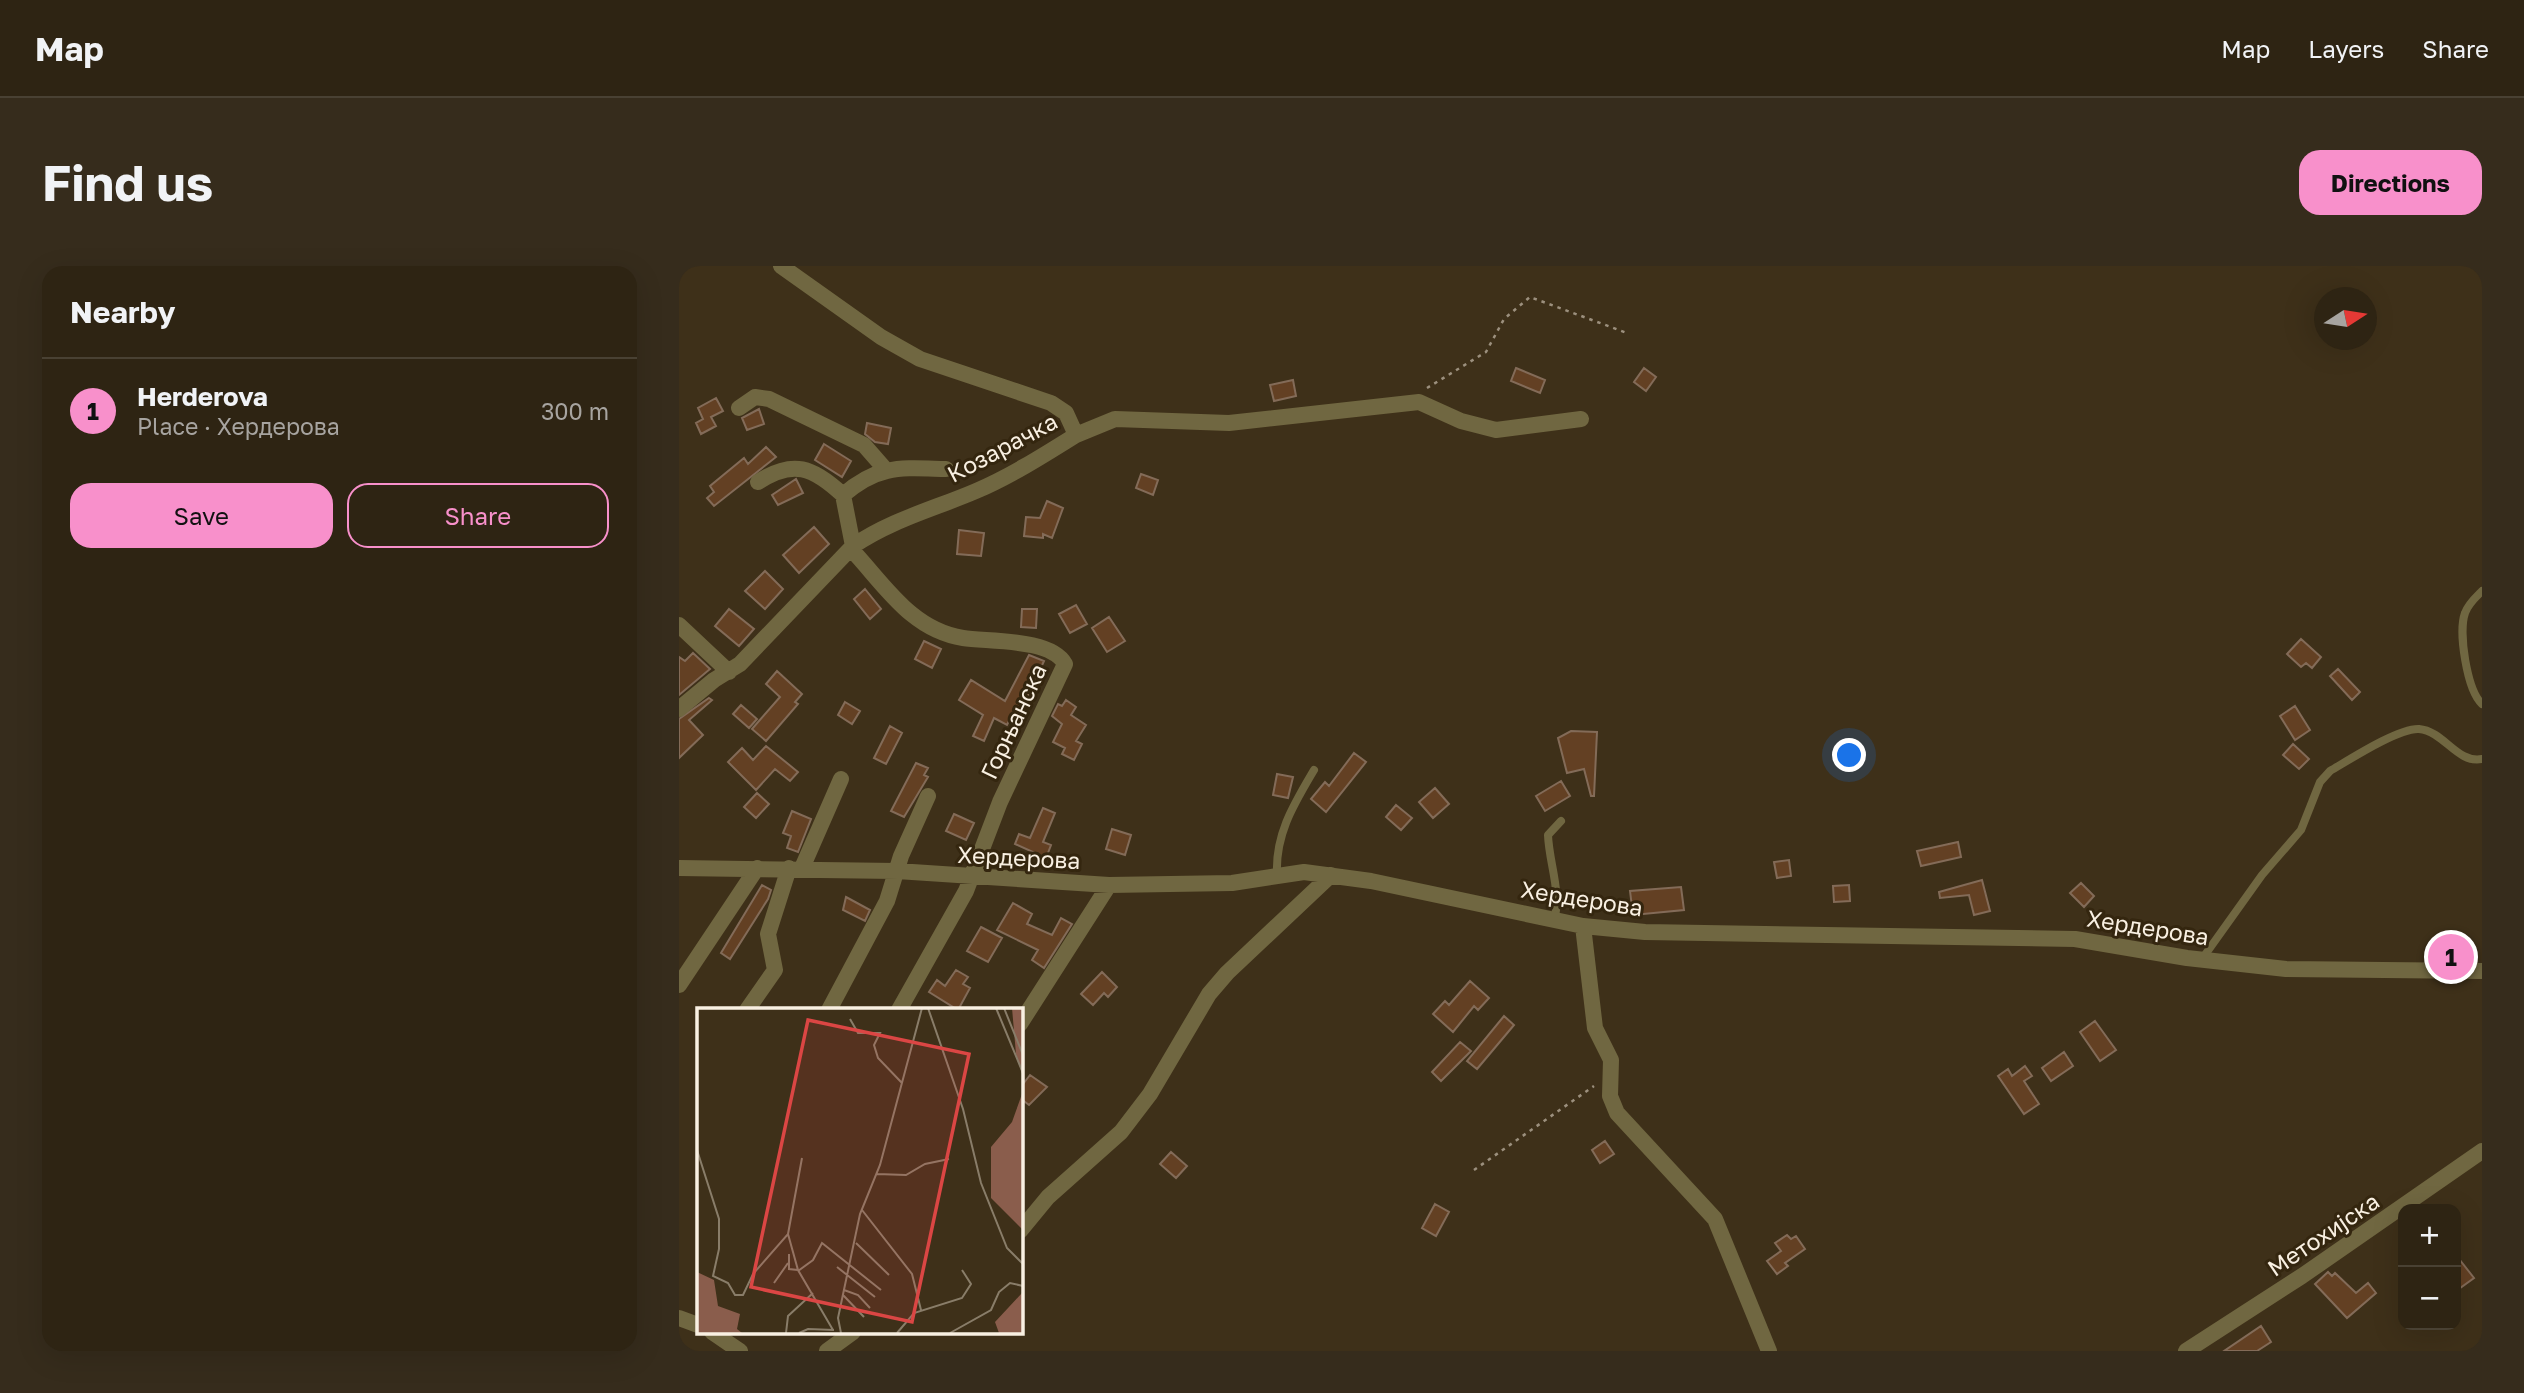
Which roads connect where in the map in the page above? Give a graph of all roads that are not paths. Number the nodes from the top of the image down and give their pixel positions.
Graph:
1 (781, 266) edge
2 (739, 408) dead end
3 (1581, 419) dead end
4 (1076, 435) junction
5 (885, 469) junction
6 (946, 469) dead end
7 (758, 482) dead end
8 (843, 495) junction
9 (852, 548) junction
10 (2482, 591) edge
11 (679, 625) edge
12 (729, 671) junction
13 (2482, 704) edge
14 (679, 709) edge
15 (2482, 759) edge
16 (1314, 771) dead end
17 (841, 779) dead end
18 (928, 796) dead end
19 (1561, 821) dead end
20 (679, 868) edge
21 (757, 868) junction
22 (795, 868) junction
23 (897, 871) junction
24 (1331, 874) junction
25 (1276, 875) junction
26 (969, 878) junction
27 (1109, 885) junction
28 (1554, 920) junction
29 (1583, 926) junction
30 (2202, 959) junction
31 (2482, 971) edge
32 (679, 985) edge
33 (748, 1008) edge
34 (829, 1008) edge
35 (900, 1008) edge
36 (1022, 1021) edge
37 (2482, 1151) edge
38 (1022, 1229) edge
39 (679, 1318) edge
40 (697, 1325) edge
41 (715, 1334) edge
42 (850, 1334) edge
43 (740, 1351) edge
44 (827, 1351) edge
45 (1769, 1351) edge
46 (2186, 1351) edge

1 - 4 street, Козарачка
2 - 5 street
3 - 4 street
4 - 9 street, Козарачка
5 - 6 street
5 - 8 street
7 - 8 street
8 - 9 street
9 - 12 street, Козарачка
9 - 26 street, Горњанска
10 - 13 lane
11 - 12 street
12 - 14 street, Козарачка
15 - 30 lane
16 - 25 lane
17 - 22 street
18 - 23 street
19 - 28 lane
20 - 21 street, Хердерова
21 - 22 street, Хердерова
21 - 32 street
22 - 23 street, Хердерова
22 - 33 street
23 - 26 street, Хердерова
23 - 34 street
24 - 25 street, Хердерова
24 - 28 street, Хердерова
24 - 38 street
25 - 27 street, Хердерова
26 - 27 street, Хердерова
26 - 35 street
27 - 36 street
28 - 29 street, Хердерова
29 - 30 street, Хердерова
29 - 45 street
30 - 31 street, Хердерова
37 - 46 street, Метохијска
39 - 40 street
41 - 43 street
42 - 44 street

